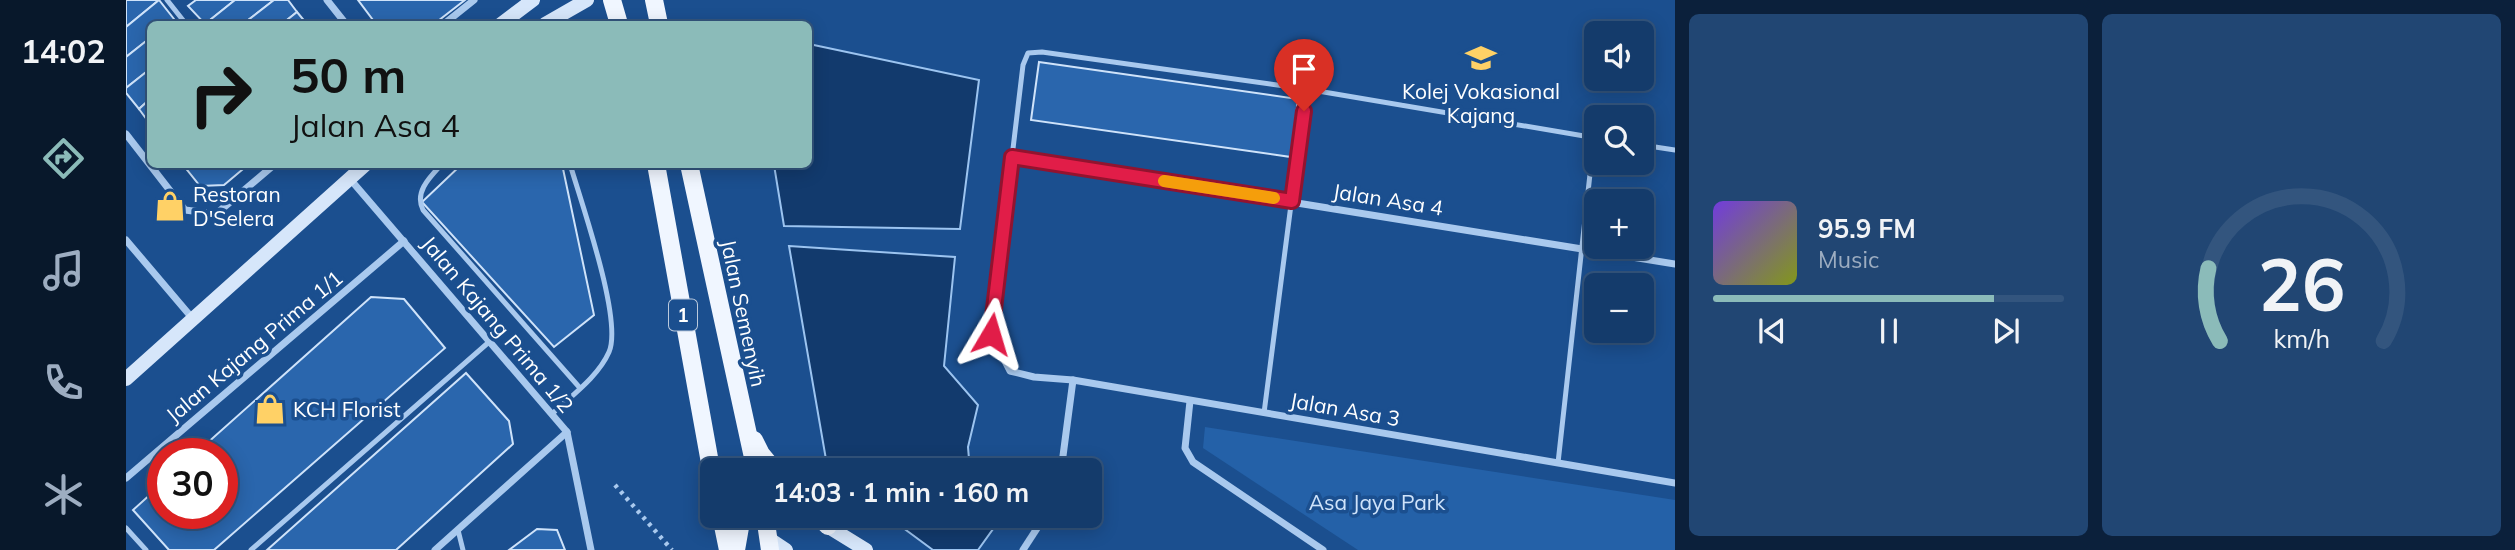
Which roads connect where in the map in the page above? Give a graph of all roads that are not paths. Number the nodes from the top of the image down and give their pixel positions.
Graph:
1 (167, 0) edge
2 (327, 0) edge
3 (474, 0) edge
4 (533, 0) edge
5 (587, 0) edge
6 (612, 0) edge
7 (643, 0) edge
8 (654, 0) edge
9 (184, 21) edge
10 (344, 21) edge
11 (448, 21) edge
12 (505, 21) edge
13 (550, 21) edge
14 (618, 21) edge
15 (658, 21) edge
16 (659, 21) edge
17 (1306, 89) junction
18 (126, 134) edge
19 (1584, 136) edge
20 (1654, 147) edge
21 (1675, 150) edge
22 (1012, 157) junction
23 (147, 161) edge
24 (153, 168) edge
25 (270, 168) edge
26 (362, 168) edge
27 (439, 168) edge
28 (571, 168) edge
29 (657, 168) edge
30 (690, 168) edge
31 (1590, 175) edge
32 (350, 179) junction
33 (1292, 201) junction
34 (126, 240) edge
35 (404, 241) junction
36 (1581, 248) junction
37 (1675, 264) edge
38 (193, 319) junction
39 (489, 342) junction
40 (126, 379) edge
41 (1073, 380) junction
42 (580, 388) junction
43 (1190, 401) junction
44 (1264, 413) junction
45 (551, 414) junction
46 (743, 418) junction
47 (567, 432) junction
48 (710, 458) edge
49 (753, 458) edge
50 (764, 458) edge
51 (1063, 458) edge
52 (1558, 463) junction
53 (126, 478) edge
54 (1675, 483) edge
55 (126, 528) edge
56 (723, 528) edge
57 (740, 528) edge
58 (754, 528) edge
59 (833, 528) edge
60 (1037, 528) edge
61 (458, 530) junction
62 (769, 544) edge
63 (146, 550) edge
64 (251, 550) edge
65 (435, 550) edge
66 (463, 550) edge
67 (591, 550) edge
68 (728, 550) edge
69 (736, 550) edge
70 (786, 550) edge
71 (866, 550) edge
72 (1023, 550) edge
73 (1323, 550) edge

1 - 9 lane
2 - 10 street
3 - 11 street
4 - 12 street
5 - 13 street
6 - 14 main road
7 - 15 main road
8 - 16 main road
17 - 19 lane
17 - 22 lane
17 - 33 lane
18 - 23 street
20 - 21 lane
22 - 33 street, Jalan Asa 4
22 - 41 street, Jalan Asa 3
24 - 25 street
26 - 32 street
27 - 42 lane
28 - 42 lane
29 - 48 main road, 1
30 - 46 main road, Jalan Semenyih / 1
31 - 36 lane
32 - 35 street, Jalan Kajang Prima 1/2
32 - 38 street
33 - 36 street, Jalan Asa 4
33 - 44 lane
34 - 38 street
35 - 39 street, Jalan Kajang Prima 1/2
35 - 53 street, Jalan Kajang Prima 1/1
36 - 37 street, Jalan Asa 4
36 - 52 lane
38 - 40 street
39 - 45 street, Jalan Kajang Prima 1/2
39 - 64 lane
41 - 43 street, Jalan Asa 3
41 - 51 street
42 - 45 lane
43 - 44 street, Jalan Asa 3
43 - 73 street
44 - 52 street, Jalan Asa 3
45 - 47 street, Jalan Kajang Prima 1/2
46 - 49 main road, Jalan Semenyih / 1
46 - 50 main road
47 - 61 street
47 - 67 street, Jalan Kajang Prima 1/2
52 - 54 street, Jalan Asa 3
55 - 63 lane
56 - 68 main road
57 - 69 main road
58 - 62 main road
59 - 71 street
60 - 72 street
61 - 65 street
61 - 66 lane
62 - 70 street

